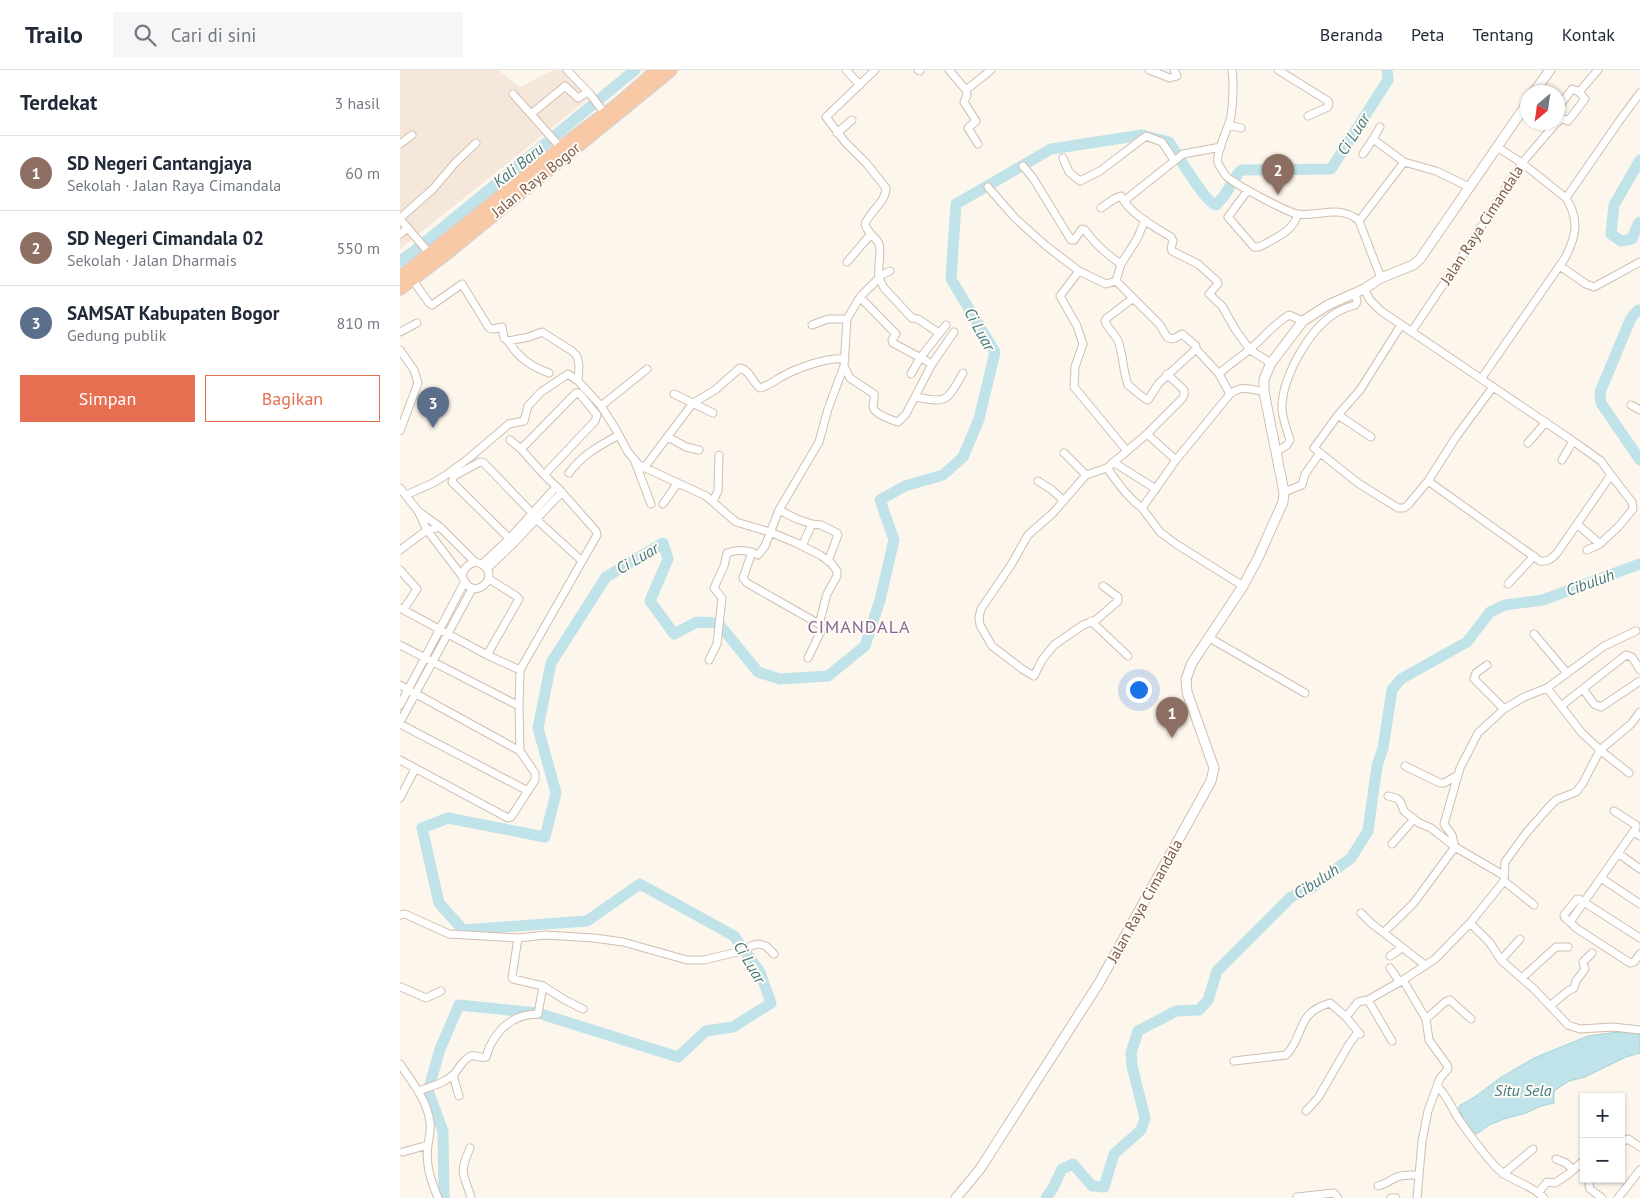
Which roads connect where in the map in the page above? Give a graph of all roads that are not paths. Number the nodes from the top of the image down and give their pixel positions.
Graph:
1 (567, 70) edge
2 (657, 70) edge
3 (671, 70) edge
4 (846, 70) edge
5 (875, 70) edge
6 (949, 70) edge
7 (991, 70) edge
8 (1149, 70) edge
9 (1174, 70) edge
10 (1232, 70) edge
11 (1278, 70) edge
12 (1550, 70) edge
13 (1598, 70) edge
14 (860, 85) junction
15 (1539, 85) edge
16 (966, 90) junction
17 (1578, 92) junction
18 (1640, 93) edge
19 (513, 94) dead end
20 (590, 94) junction
21 (1565, 98) edge
22 (603, 110) junction
23 (1520, 113) edge
24 (531, 114) junction
25 (1308, 116) dead end
26 (852, 120) dead end
27 (1565, 120) edge
28 (1228, 125) junction
29 (1380, 127) dead end
30 (1241, 128) dead end
31 (1549, 130) edge
32 (837, 133) junction
33 (412, 134) dead end
34 (1373, 139) junction
35 (476, 143) dead end
36 (400, 144) edge
37 (978, 144) dead end
38 (560, 146) junction
39 (1221, 147) junction
40 (1497, 147) junction
41 (1363, 154) dead end
42 (1178, 157) junction
43 (1063, 158) dead end
44 (1404, 162) junction
45 (1522, 163) junction
46 (1023, 166) dead end
47 (988, 187) dead end
48 (1469, 187) junction
49 (1248, 190) junction
50 (1566, 198) junction
51 (1124, 201) junction
52 (1101, 208) dead end
53 (1297, 214) junction
54 (400, 218) edge
55 (1145, 220) junction
56 (1359, 221) junction
57 (408, 228) junction
58 (400, 234) edge
59 (871, 234) junction
60 (428, 252) junction
61 (847, 262) dead end
62 (1640, 262) edge
63 (1121, 264) junction
64 (1560, 266) junction
65 (890, 271) dead end
66 (1079, 271) junction
67 (400, 277) edge
68 (879, 277) junction
69 (1381, 278) junction
70 (412, 279) junction
71 (1116, 281) junction
72 (400, 289) edge
73 (1364, 289) junction
74 (1355, 292) junction
75 (860, 297) junction
76 (1132, 299) junction
77 (1328, 305) junction
78 (1335, 312) junction
79 (847, 320) junction
80 (1303, 321) junction
81 (417, 323) dead end
82 (812, 324) dead end
83 (946, 324) dead end
84 (1401, 325) junction
85 (1412, 331) junction
86 (400, 332) edge
87 (954, 332) dead end
88 (939, 333) junction
89 (508, 341) junction
90 (1196, 349) junction
91 (400, 350) edge
92 (1250, 350) junction
93 (920, 358) junction
94 (845, 362) junction
95 (1271, 363) junction
96 (932, 364) junction
97 (648, 369) dead end
98 (549, 373) dead end
99 (911, 374) dead end
100 (963, 374) dead end
101 (1167, 374) junction
102 (1219, 374) junction
103 (1481, 379) junction
104 (578, 381) junction
105 (1493, 387) junction
106 (1264, 392) junction
107 (674, 394) dead end
108 (1230, 394) junction
109 (915, 397) junction
110 (693, 403) junction
111 (1631, 405) dead end
112 (601, 406) junction
113 (1640, 410) edge
114 (713, 413) dead end
115 (1338, 415) junction
116 (1546, 422) junction
117 (400, 431) edge
118 (1147, 434) junction
119 (619, 435) junction
120 (1371, 437) dead end
121 (668, 438) junction
122 (510, 440) dead end
123 (1574, 441) junction
124 (1528, 443) dead end
125 (521, 449) junction
126 (699, 450) dead end
127 (1127, 451) junction
128 (1276, 452) junction
129 (1064, 453) dead end
130 (1320, 453) junction
131 (719, 455) dead end
132 (634, 459) junction
133 (1176, 460) junction
134 (1562, 460) dead end
135 (1113, 462) junction
136 (644, 468) junction
137 (1103, 469) junction
138 (569, 473) dead end
139 (544, 475) junction
140 (1086, 475) junction
141 (1611, 475) junction
142 (1038, 481) dead end
143 (1428, 481) junction
144 (677, 484) junction
145 (559, 489) junction
146 (1156, 489) junction
147 (402, 492) edge
148 (1284, 492) junction
149 (713, 501) junction
150 (1064, 501) junction
151 (651, 504) dead end
152 (662, 504) dead end
153 (1142, 508) junction
154 (779, 510) junction
155 (418, 511) junction
156 (534, 516) junction
157 (812, 524) junction
158 (1577, 524) junction
159 (440, 527) junction
160 (427, 530) junction
161 (770, 532) junction
162 (512, 541) junction
163 (1600, 544) junction
164 (802, 546) junction
165 (400, 550) edge
166 (1587, 550) dead end
167 (752, 552) junction
168 (1534, 556) junction
169 (582, 561) junction
170 (828, 561) junction
171 (481, 565) junction
172 (400, 570) edge
173 (488, 579) junction
174 (463, 580) junction
175 (1508, 584) dead end
176 (1103, 586) dead end
177 (1243, 586) junction
178 (472, 589) junction
179 (402, 608) edge
180 (1091, 621) junction
181 (819, 624) junction
182 (1636, 631) dead end
183 (444, 632) junction
184 (1534, 634) dead end
185 (1208, 637) junction
186 (400, 644) edge
187 (487, 655) junction
188 (1128, 656) dead end
189 (424, 658) junction
190 (808, 658) dead end
191 (709, 660) dead end
192 (432, 662) junction
193 (1487, 665) dead end
194 (520, 670) junction
195 (1640, 670) edge
196 (1567, 673) junction
197 (1640, 681) edge
198 (400, 685) edge
199 (1547, 688) junction
200 (1583, 689) junction
201 (412, 692) junction
202 (1305, 693) dead end
203 (400, 705) edge
204 (519, 706) junction
205 (1561, 706) junction
206 (1504, 709) junction
207 (1640, 712) edge
208 (400, 723) edge
209 (1600, 750) junction
210 (520, 751) junction
211 (400, 760) edge
212 (1405, 766) dead end
213 (415, 769) junction
214 (1629, 773) dead end
215 (1458, 775) junction
216 (528, 791) junction
217 (1388, 796) dead end
218 (400, 798) edge
219 (1614, 811) dead end
220 (1414, 819) junction
221 (1633, 832) junction
222 (1640, 836) edge
223 (1392, 844) dead end
224 (1455, 847) junction
225 (1618, 854) junction
226 (1640, 869) edge
227 (1504, 878) junction
228 (1601, 878) junction
229 (1584, 900) junction
230 (1640, 904) edge
231 (1534, 905) dead end
232 (1361, 913) dead end
233 (400, 915) edge
234 (1470, 923) junction
235 (1384, 932) junction
236 (518, 938) junction
237 (1640, 938) edge
238 (1520, 939) dead end
239 (1568, 947) dead end
240 (1402, 948) junction
241 (1592, 953) dead end
242 (774, 954) dead end
243 (1640, 954) edge
244 (1390, 956) dead end
245 (1501, 960) junction
246 (1425, 965) junction
247 (1390, 968) dead end
248 (1522, 978) junction
249 (1401, 981) junction
250 (400, 987) edge
251 (542, 988) junction
252 (441, 992) dead end
253 (1368, 1000) junction
254 (1551, 1005) junction
255 (584, 1009) dead end
256 (1346, 1017) junction
257 (1472, 1019) dead end
258 (1426, 1020) junction
259 (1640, 1030) edge
260 (1392, 1041) dead end
261 (1234, 1060) dead end
262 (400, 1064) edge
263 (453, 1075) junction
264 (1437, 1086) junction
265 (421, 1090) junction
266 (459, 1096) dead end
267 (1306, 1111) dead end
268 (1625, 1140) edge
269 (428, 1145) junction
270 (1640, 1147) edge
271 (470, 1148) dead end
272 (1533, 1149) dead end
273 (403, 1152) dead end
274 (1556, 1159) dead end
275 (1580, 1164) edge
276 (1573, 1170) junction
277 (1640, 1170) edge
278 (1503, 1174) junction
279 (1418, 1175) junction
280 (1590, 1183) edge
281 (1378, 1186) dead end
282 (1297, 1197) edge
283 (1542, 1197) edge
284 (438, 1198) edge
285 (471, 1198) edge
286 (956, 1198) edge
287 (1338, 1198) edge
288 (1391, 1198) edge
289 (1396, 1198) edge
290 (1417, 1198) edge
291 (1602, 1198) edge
292 (1618, 1198) edge

1 - 20 street
2 - 22 highway, Jalan Raya Bogor
3 - 70 highway, Jalan Raya Bogor
4 - 14 street
5 - 14 street
6 - 16 street
7 - 16 street
8 - 9 street
10 - 28 street
11 - 25 street
12 - 15 street
13 - 17 street
14 - 32 street
16 - 37 street
17 - 21 street
17 - 27 street, Jalan Raya Cimandala
18 - 50 street
19 - 24 street
20 - 22 street
20 - 24 street
22 - 38 highway, Jalan Raya Bogor
23 - 40 street, Jalan Raya Cimandala
24 - 38 street
26 - 32 street
28 - 30 street
28 - 39 street
29 - 34 street
31 - 45 street, Jalan Raya Cimandala
32 - 59 street
33 - 36 street
34 - 41 street
34 - 44 street
35 - 54 street
38 - 60 highway, Jalan Raya Bogor
39 - 42 street
39 - 49 street
40 - 45 street
40 - 48 street, Jalan Raya Cimandala
42 - 43 street
42 - 51 street
44 - 48 street
44 - 56 street
45 - 50 street
45 - 85 street, Jalan Raya Cimandala
46 - 63 street
47 - 66 street
48 - 69 street, Jalan Raya Cimandala
49 - 53 street
49 - 53 street
50 - 64 street
51 - 52 street
51 - 55 street
53 - 56 street
54 - 57 street
55 - 63 street
55 - 92 street
56 - 69 street
57 - 58 street
57 - 60 street
59 - 61 street
59 - 68 street
60 - 67 highway, Jalan Raya Bogor
62 - 64 street
63 - 71 street
64 - 103 street
65 - 68 street
66 - 71 street
66 - 127 street
68 - 75 street
68 - 88 street
69 - 73 street, Jalan Raya Cimandala
70 - 72 highway, Jalan Raya Bogor
70 - 89 street
71 - 76 street
73 - 74 street, Jalan Raya Cimandala
73 - 84 street
74 - 77 street, Jalan Raya Cimandala
74 - 78 street
75 - 79 street
75 - 93 street
76 - 90 street
76 - 101 street
77 - 78 street
77 - 80 street, Jalan Raya Cimandala
78 - 128 street
79 - 82 street
79 - 94 street
80 - 92 street
80 - 95 street, Jalan Raya Cimandala
81 - 86 street
83 - 88 street
84 - 85 street
84 - 115 street
85 - 103 street
87 - 96 street
88 - 93 street
89 - 98 street
89 - 104 street
90 - 101 street
90 - 102 street
91 - 117 street
92 - 95 street
92 - 102 street
93 - 96 street
93 - 99 street
94 - 109 street
94 - 110 street
94 - 154 street
95 - 106 street, Jalan Raya Cimandala
96 - 109 street
97 - 112 street
100 - 109 street
101 - 118 street
102 - 108 street
103 - 105 street
104 - 112 street
104 - 147 street
105 - 116 street
105 - 143 street
106 - 108 street
106 - 128 street, Jalan Raya Cimandala
107 - 110 street
108 - 133 street
110 - 114 street
110 - 121 street
111 - 113 street
112 - 119 street
115 - 120 street
115 - 130 street
116 - 123 street
116 - 124 street
118 - 127 street
118 - 133 street
119 - 132 street
119 - 138 street
121 - 126 street
121 - 136 street
122 - 125 street
123 - 134 street
123 - 141 street
125 - 139 street
125 - 139 street
127 - 135 street
128 - 148 street, Jalan Raya Cimandala
129 - 140 street
130 - 143 street
130 - 148 street
131 - 149 street
132 - 136 street
132 - 151 street
133 - 146 street
135 - 137 street
135 - 146 street
136 - 144 street
137 - 140 street
137 - 153 street
139 - 145 street
140 - 150 street
141 - 158 street
141 - 163 street
142 - 150 street
143 - 168 street
144 - 149 street
144 - 152 street
145 - 156 street
145 - 169 street
146 - 153 street
147 - 155 street
148 - 177 street, Jalan Raya Cimandala
149 - 161 street
150 - 180 street
153 - 177 street
154 - 157 street
154 - 161 street
155 - 159 street
155 - 160 street
156 - 162 street
156 - 162 street
156 - 169 street
157 - 164 street
157 - 170 street
158 - 163 street
158 - 168 street
159 - 160 street
159 - 171 street
160 - 165 street
160 - 174 street
161 - 164 street
161 - 167 street
162 - 171 street
163 - 166 street
164 - 170 street
167 - 181 street
167 - 191 street
168 - 175 street
169 - 194 street
170 - 181 street
171 - 173 street
171 - 174 street
172 - 179 street
173 - 178 street
173 - 187 street
174 - 178 street
174 - 183 street
176 - 180 street
177 - 185 street, Jalan Raya Cimandala
178 - 183 street
179 - 183 street
180 - 188 street
181 - 190 street
182 - 196 street
183 - 187 street
183 - 189 street
183 - 192 street
184 - 196 street
185 - 202 street
185 - 286 street, Jalan Raya Cimandala
186 - 189 street
187 - 194 street
189 - 192 street
189 - 201 street
192 - 201 street
192 - 204 street
193 - 206 street
194 - 204 street
195 - 200 street
196 - 199 street
197 - 200 street
198 - 201 street
199 - 205 street
199 - 206 street
200 - 205 street
201 - 203 street
201 - 208 street
201 - 210 street
204 - 210 street
205 - 209 street
206 - 215 street
207 - 209 street
208 - 216 street
209 - 214 street
209 - 227 street
210 - 216 street
211 - 213 street
212 - 215 street
213 - 216 street
213 - 218 street
215 - 224 street
217 - 220 street
219 - 221 street
220 - 223 street
220 - 224 street
221 - 222 street
221 - 225 street
224 - 227 street
224 - 235 street
225 - 226 street
225 - 228 street
227 - 231 street
227 - 234 street
228 - 229 street
228 - 230 street
229 - 237 street
229 - 243 street
232 - 235 street
233 - 236 street
234 - 245 street
234 - 246 street
235 - 240 street
236 - 242 street
236 - 251 street
238 - 245 street
239 - 248 street
240 - 244 street
240 - 246 street
241 - 254 street
245 - 248 street
246 - 249 street
247 - 249 street
248 - 254 street
249 - 253 street
249 - 258 street
250 - 252 street
251 - 255 street
251 - 263 street
253 - 256 street
253 - 260 street
254 - 259 street
256 - 261 street
256 - 267 street
257 - 258 street
258 - 264 street
262 - 265 street
263 - 265 street
263 - 266 street
264 - 278 street
264 - 279 street
265 - 269 street
268 - 270 street
269 - 273 street
269 - 284 street
271 - 285 street
272 - 278 street
274 - 276 street
275 - 276 street
276 - 283 street
277 - 292 street
278 - 283 street
279 - 281 street
279 - 290 street
280 - 291 street
282 - 287 street
288 - 289 street

